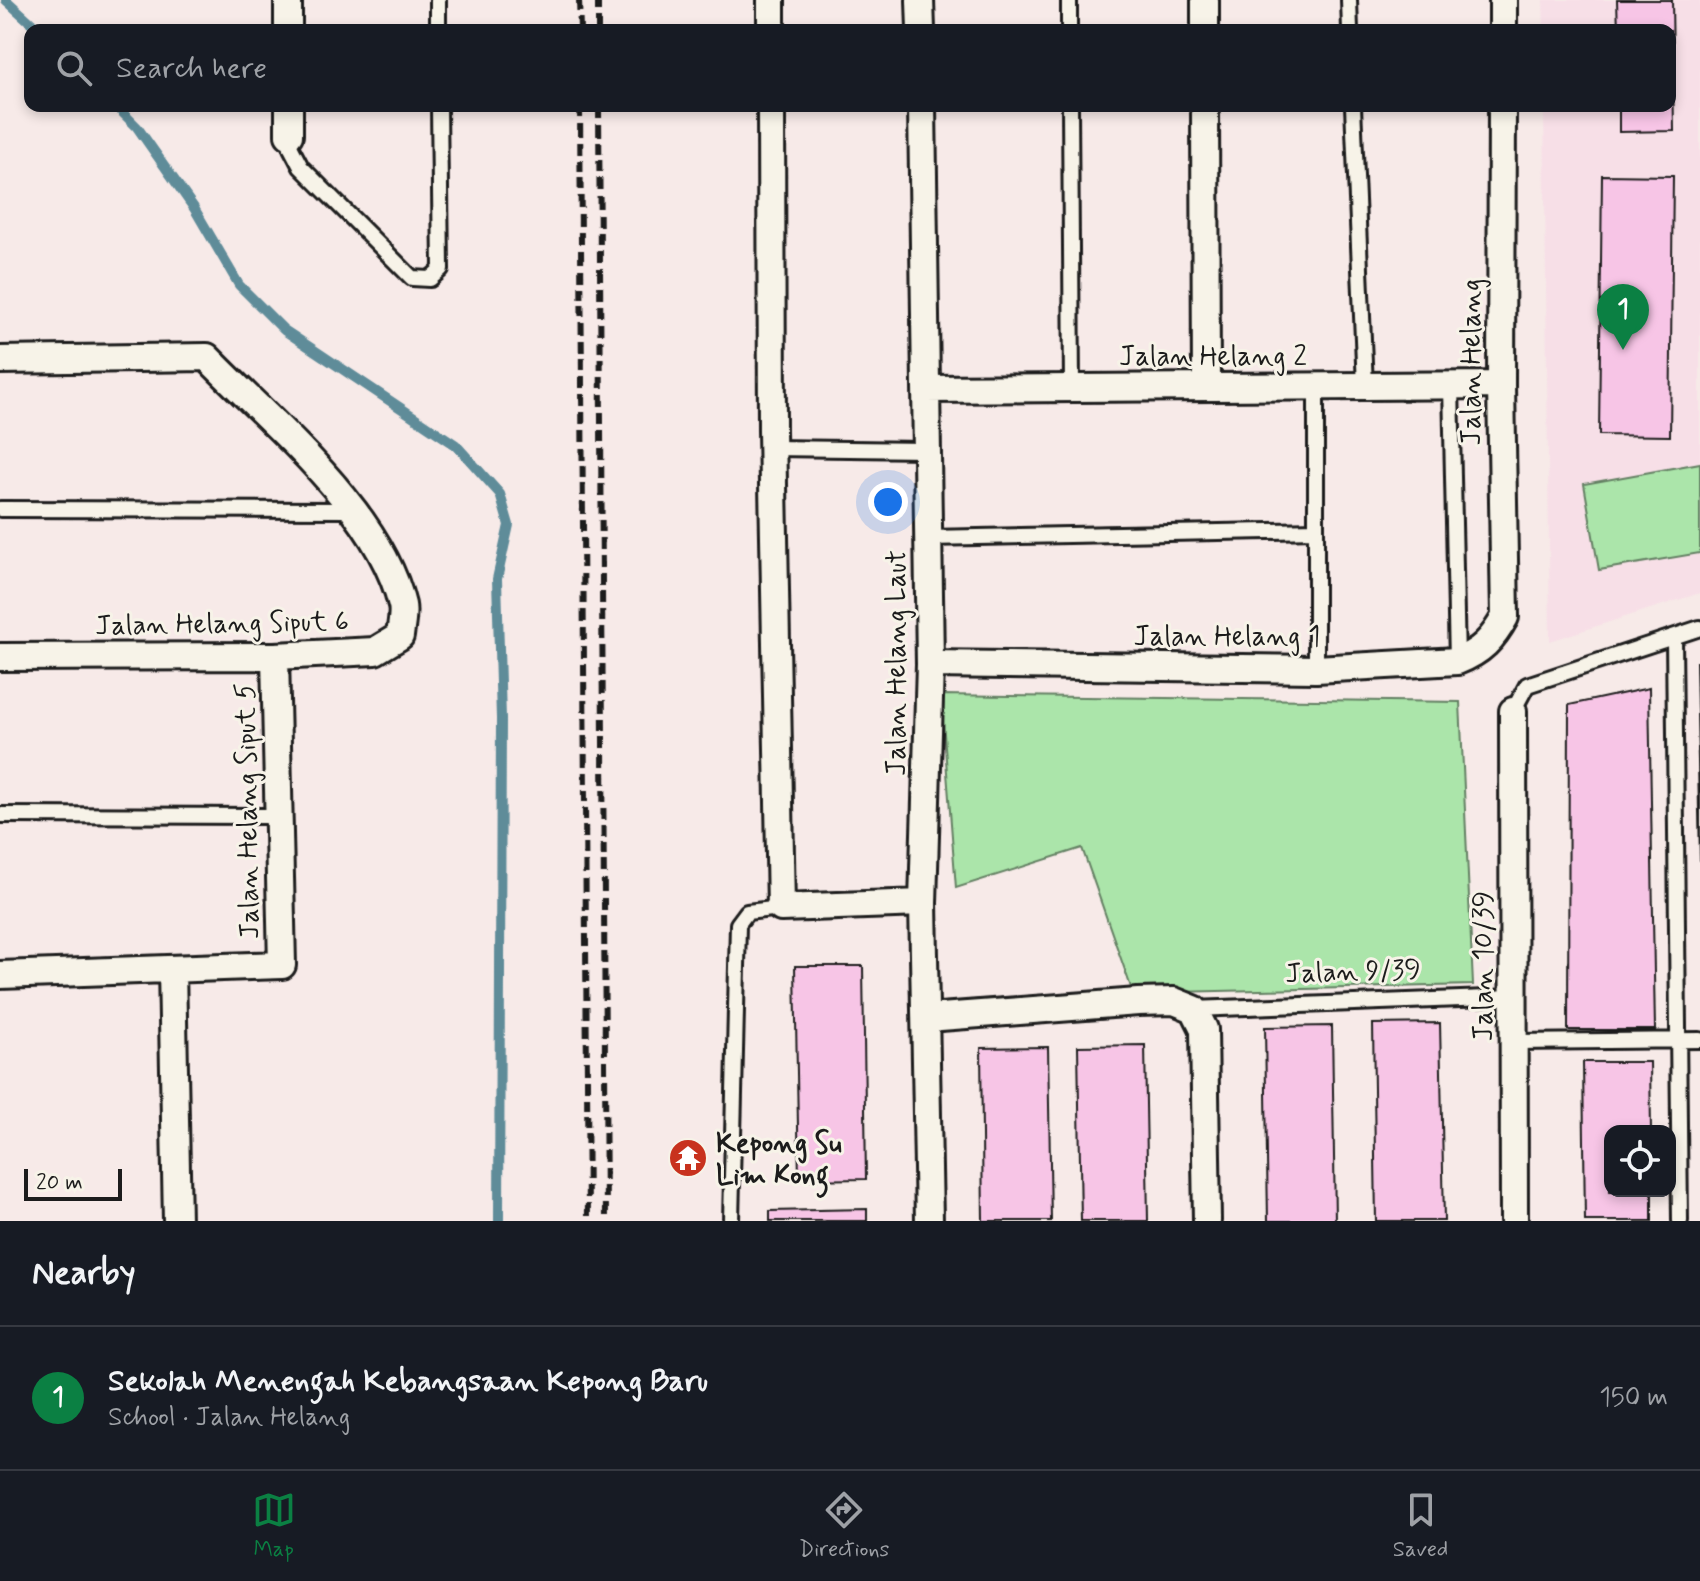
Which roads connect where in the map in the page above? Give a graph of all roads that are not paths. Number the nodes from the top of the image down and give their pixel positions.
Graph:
1 (288, 0) edge
2 (438, 0) edge
3 (771, 0) edge
4 (920, 0) edge
5 (1069, 0) edge
6 (1205, 0) edge
7 (1349, 0) edge
8 (1503, 0) edge
9 (288, 24) edge
10 (438, 24) edge
11 (771, 24) edge
12 (921, 24) edge
13 (1069, 24) edge
14 (1205, 24) edge
15 (1350, 24) edge
16 (1503, 24) edge
17 (289, 112) edge
18 (439, 112) edge
19 (771, 112) edge
20 (922, 112) edge
21 (1070, 112) edge
22 (1205, 112) edge
23 (1353, 112) edge
24 (1502, 112) edge
25 (289, 135) joint
26 (0, 360) edge
27 (1451, 385) junction
28 (1501, 385) junction
29 (1316, 386) junction
30 (1365, 386) junction
31 (1072, 387) junction
32 (1206, 387) junction
33 (926, 389) junction
34 (772, 448) junction
35 (926, 450) junction
36 (0, 509) edge
37 (356, 510) junction
38 (1316, 530) junction
39 (928, 538) junction
40 (1505, 617) joint
41 (1700, 628) edge
42 (1674, 637) junction
43 (275, 656) junction
44 (0, 657) edge
45 (1457, 661) junction
46 (930, 664) junction
47 (1316, 669) junction
48 (1513, 711) joint
49 (0, 815) edge
50 (276, 816) junction
51 (923, 903) junction
52 (781, 908) junction
53 (172, 969) junction
54 (0, 975) edge
55 (1514, 997) junction
56 (1194, 1009) junction
57 (927, 1018) junction
58 (1700, 1040) edge
59 (1678, 1041) junction
60 (1514, 1042) junction
61 (177, 1221) edge
62 (731, 1221) edge
63 (929, 1221) edge
64 (1207, 1221) edge
65 (1514, 1221) edge
66 (1680, 1221) edge

1 - 9 street
2 - 10 lane
3 - 11 street
4 - 12 street
5 - 13 lane
6 - 14 street
7 - 15 lane
8 - 16 street
17 - 25 street
18 - 25 lane
19 - 34 street
20 - 33 street, Jalan Helang Laut
21 - 31 lane
22 - 32 street
23 - 30 lane
24 - 28 street, Jalan Helang
26 - 37 street
27 - 28 street, Jalan Helang 2
27 - 30 street, Jalan Helang 2
27 - 45 lane
28 - 40 street, Jalan Helang
29 - 30 street, Jalan Helang 2
29 - 32 street, Jalan Helang 2
29 - 38 lane
31 - 32 street, Jalan Helang 2
31 - 33 street, Jalan Helang 2
33 - 35 street, Jalan Helang Laut
34 - 35 lane
34 - 52 street
35 - 39 street, Jalan Helang Laut
36 - 37 lane
37 - 43 street, Jalan Helang Siput 6
38 - 39 lane
38 - 47 lane
39 - 46 street, Jalan Helang Laut
40 - 45 street, Jalan Helang 1
41 - 42 lane
42 - 48 lane
42 - 59 lane
43 - 44 street, Jalan Helang Siput 6
43 - 50 street, Jalan Helang Siput 5
45 - 47 street, Jalan Helang 1
46 - 47 street, Jalan Helang 1
46 - 51 street, Jalan Helang Laut
48 - 55 street, Jalan 10/39
49 - 50 lane
50 - 53 street, Jalan Helang Siput 5
51 - 52 street
51 - 57 street, Jalan Helang Laut
52 - 62 lane
53 - 54 street
53 - 61 street
55 - 56 lane, Jalan 9/39
55 - 60 street, Jalan 10/39
56 - 57 street, Jalan 9/39
56 - 64 street
57 - 63 street, Jalan Helang Laut
58 - 59 lane
59 - 60 lane
59 - 66 lane
60 - 65 street, Jalan 10/39

